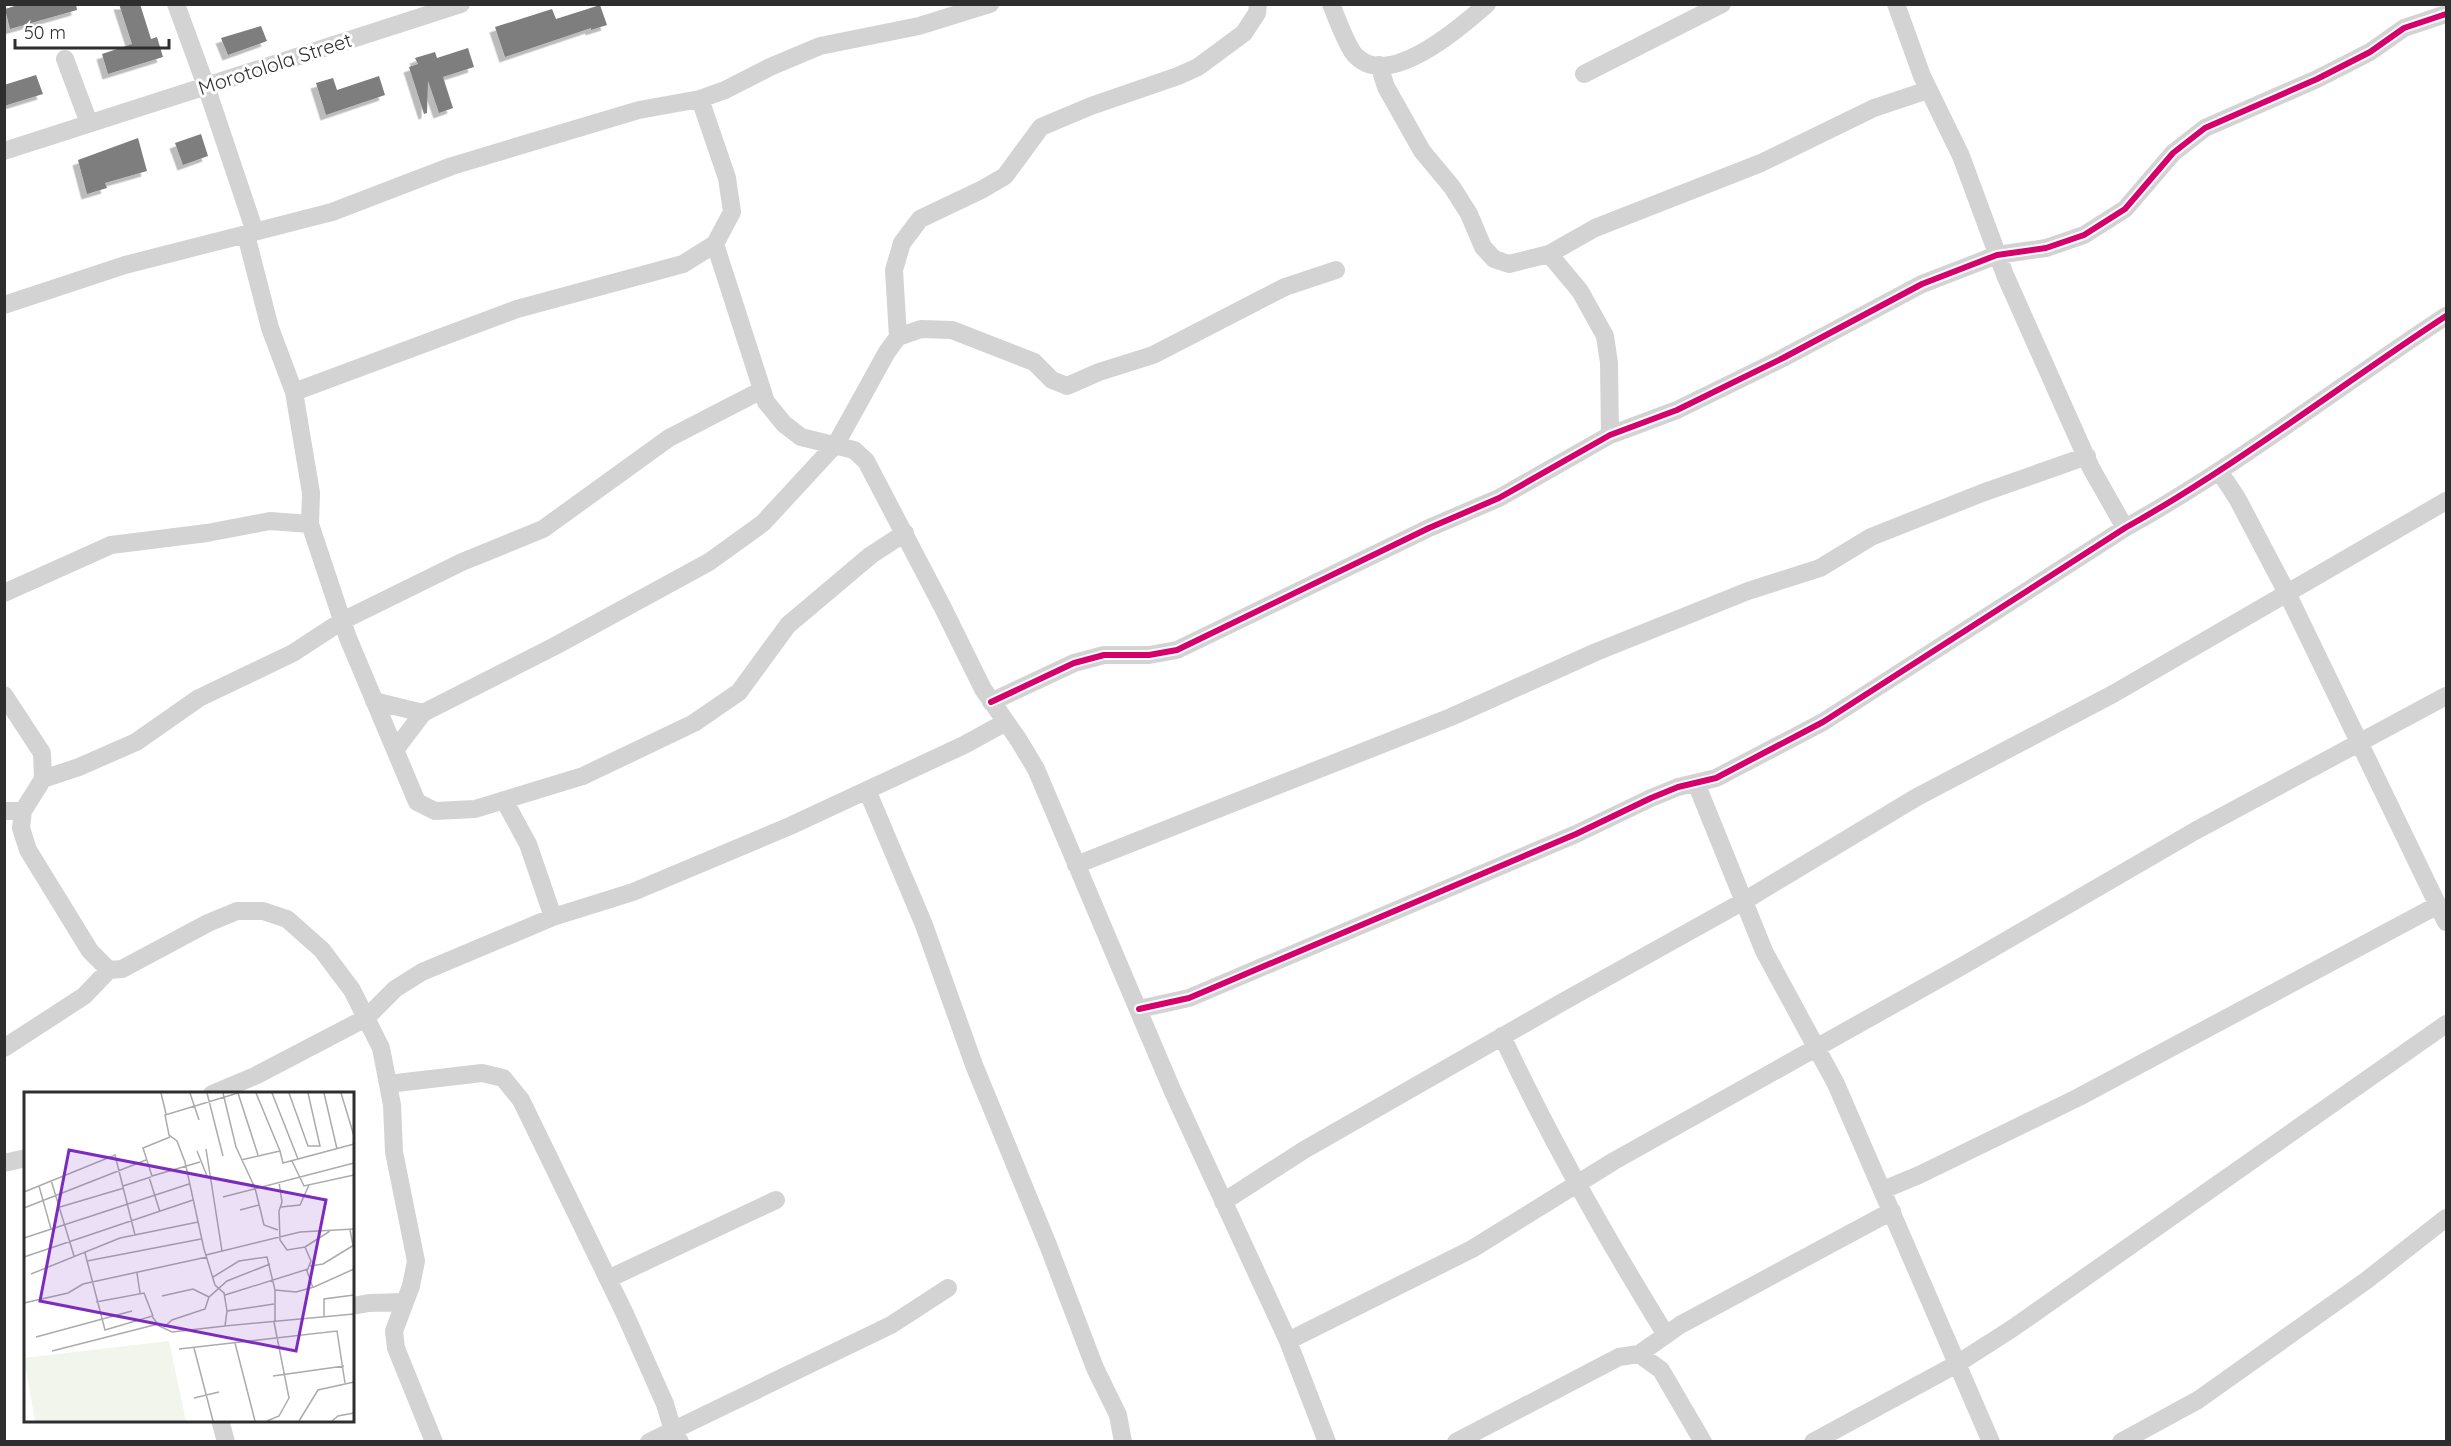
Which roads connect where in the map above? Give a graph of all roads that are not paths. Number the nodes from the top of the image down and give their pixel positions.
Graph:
1 (176, 4) edge
2 (461, 4) edge
3 (990, 4) edge
4 (1258, 4) edge
5 (1330, 4) edge
6 (1487, 4) edge
7 (1722, 4) edge
8 (1896, 4) edge
9 (2446, 14) edge
10 (65, 59) dead end
11 (1379, 65) junction
12 (1584, 74) dead end
13 (206, 86) junction
14 (1928, 90) junction
15 (700, 99) junction
16 (89, 123) junction
17 (4, 151) edge
18 (251, 234) junction
19 (715, 244) junction
20 (1549, 255) junction
21 (1996, 255) junction
22 (1336, 270) dead end
23 (4, 305) edge
24 (2446, 316) edge
25 (898, 337) junction
26 (762, 390) junction
27 (294, 392) junction
28 (1610, 435) junction
29 (836, 444) junction
30 (2087, 456) junction
31 (2219, 471) junction
32 (2446, 501) edge
33 (310, 524) junction
34 (2125, 528) junction
35 (905, 533) junction
36 (4, 593) edge
37 (2287, 593) junction
38 (342, 621) junction
39 (4, 695) edge
40 (2446, 696) edge
41 (374, 701) junction
42 (991, 702) junction
43 (423, 713) junction
44 (1006, 722) junction
45 (2361, 742) junction
46 (395, 750) junction
47 (43, 779) junction
48 (1696, 783) junction
49 (867, 790) junction
50 (504, 800) junction
51 (4, 811) edge
52 (23, 811) junction
53 (1076, 865) junction
54 (1744, 901) junction
55 (2438, 905) junction
56 (553, 918) junction
57 (2446, 922) edge
58 (109, 970) junction
59 (1139, 1009) junction
60 (366, 1018) junction
61 (2446, 1024) edge
62 (1502, 1036) junction
63 (1816, 1047) junction
64 (4, 1048) edge
65 (388, 1084) junction
66 (217, 1092) edge
67 (24, 1158) edge
68 (4, 1163) edge
69 (1577, 1184) junction
70 (1883, 1190) junction
71 (776, 1200) dead end
72 (1222, 1202) junction
73 (1892, 1211) junction
74 (2446, 1218) edge
75 (608, 1279) junction
76 (948, 1288) dead end
77 (405, 1302) junction
78 (354, 1306) edge
79 (1666, 1335) junction
80 (1288, 1341) junction
81 (1639, 1354) junction
82 (1957, 1364) junction
83 (221, 1422) edge
84 (677, 1436) edge
85 (1123, 1441) edge
86 (226, 1442) edge
87 (434, 1442) edge
88 (649, 1442) edge
89 (1327, 1442) edge
90 (1456, 1442) edge
91 (1703, 1442) edge
92 (1813, 1442) edge
93 (1990, 1442) edge
94 (2121, 1442) edge

1 - 13 street
2 - 13 street, Morotolola Street
3 - 15 street
4 - 25 street
5 - 11 street
6 - 11 street
7 - 12 street
8 - 14 street
9 - 21 street
10 - 16 street
11 - 20 street
13 - 16 street, Morotolola Street
13 - 18 street
14 - 20 street
14 - 21 street
15 - 18 street
15 - 19 street
16 - 17 street, Morotolola Street
18 - 23 street
18 - 27 street
19 - 26 street
19 - 27 street
20 - 28 street
21 - 28 street
21 - 30 street
22 - 25 street
24 - 31 street
25 - 29 street
26 - 29 street
26 - 38 street
27 - 33 street
28 - 42 street
29 - 35 street
29 - 43 street
30 - 34 street
30 - 53 street
31 - 34 street
31 - 37 street
32 - 37 street
33 - 36 street
33 - 38 street
34 - 48 street
35 - 42 street
35 - 50 street
37 - 45 street
37 - 54 street
38 - 41 street
38 - 47 street
39 - 47 street
40 - 45 street
41 - 43 street
41 - 46 street
42 - 44 street
43 - 46 street
44 - 49 street
44 - 53 street
45 - 55 street
45 - 63 street
46 - 50 street
47 - 52 street
48 - 54 street
48 - 59 street
49 - 56 street
49 - 85 street
50 - 56 street
51 - 52 street
52 - 58 street
53 - 59 street
54 - 62 street
54 - 63 street
55 - 57 street
55 - 70 street
56 - 60 street
58 - 60 street
58 - 64 street
59 - 72 street
60 - 65 street
60 - 66 street
61 - 82 street
62 - 69 street
62 - 72 street
63 - 69 street
63 - 70 street
65 - 75 street
65 - 77 street
67 - 68 street
69 - 79 street
69 - 80 street
70 - 73 street
71 - 75 street
72 - 80 street
73 - 79 street
73 - 82 street
74 - 94 street
75 - 84 street
76 - 84 street
77 - 78 street
77 - 87 street
79 - 81 street
80 - 89 street
81 - 90 street
81 - 91 street
82 - 92 street
82 - 93 street
83 - 86 street
84 - 88 street

